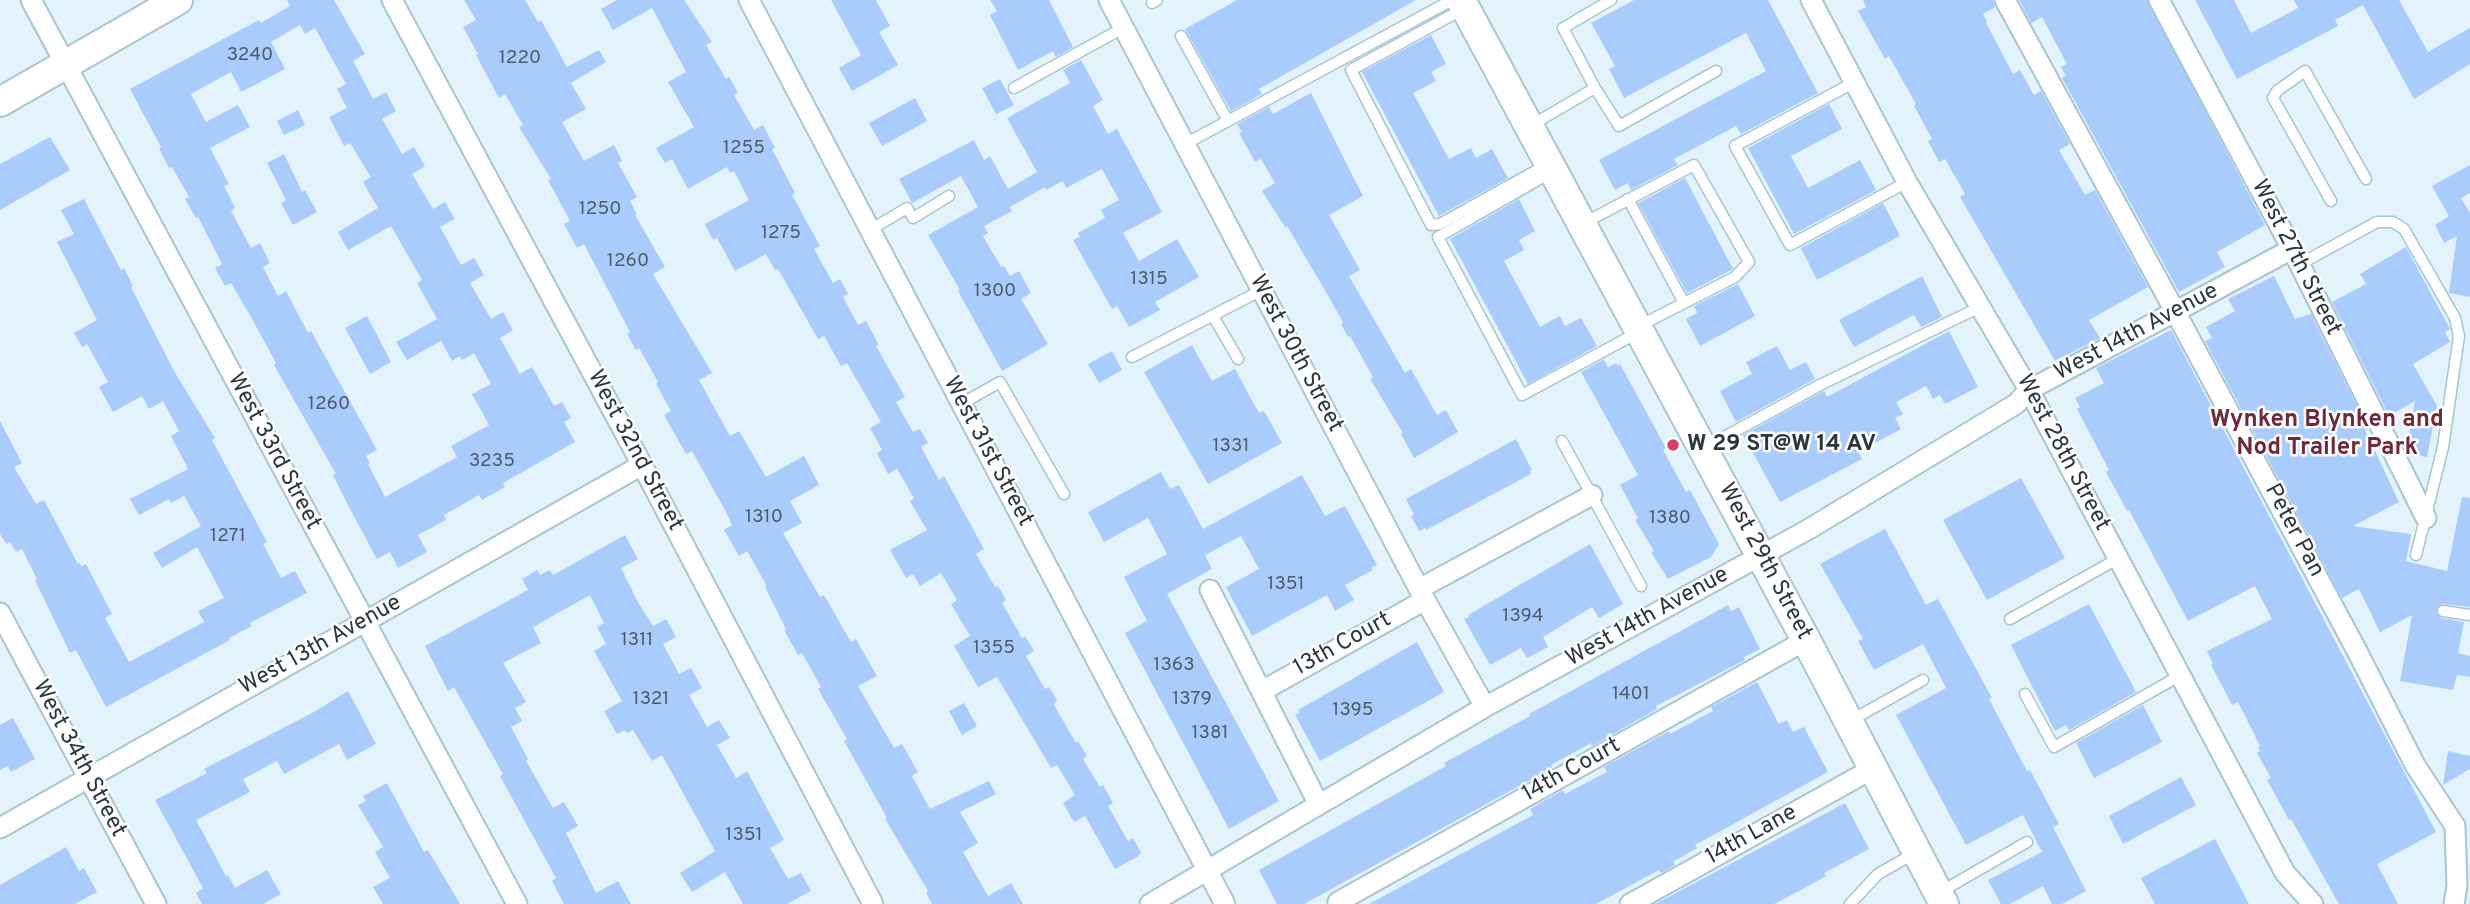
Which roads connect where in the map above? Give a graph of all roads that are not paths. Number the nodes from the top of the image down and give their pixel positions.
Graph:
1 (31, 0) edge
2 (178, 0) edge
3 (392, 0) edge
4 (749, 0) edge
5 (1109, 0) edge
6 (1611, 0) edge
7 (1811, 0) edge
8 (2005, 0) edge
9 (2160, 0) edge
10 (1459, 3) edge
11 (1123, 28) junction
12 (1181, 36) dead end
13 (65, 65) junction
14 (1716, 71) dead end
15 (1855, 82) junction
16 (1014, 88) dead end
17 (1595, 88) junction
18 (0, 102) edge
19 (1228, 121) junction
20 (1529, 126) junction
21 (1185, 144) junction
22 (1551, 167) junction
23 (2366, 179) dead end
24 (1907, 182) junction
25 (949, 196) dead end
26 (1628, 200) junction
27 (2331, 201) dead end
28 (1582, 224) junction
29 (870, 230) junction
30 (2296, 257) junction
31 (1262, 290) junction
32 (1684, 303) junction
33 (1980, 307) junction
34 (2176, 313) junction
35 (1213, 316) junction
36 (1638, 329) junction
37 (1132, 357) dead end
38 (1238, 359) dead end
39 (2029, 390) junction
40 (961, 404) junction
41 (1562, 441) dead end
42 (1703, 449) junction
43 (642, 465) junction
44 (1063, 494) dead end
45 (1592, 495) junction
46 (2426, 518) junction
47 (2416, 555) dead end
48 (1760, 556) junction
49 (2119, 558) junction
50 (1641, 586) dead end
51 (1210, 590) dead end
52 (1422, 594) junction
53 (2443, 611) dead end
54 (0, 613) edge
55 (2470, 615) edge
56 (2010, 619) dead end
57 (364, 622) junction
58 (1806, 640) junction
59 (2181, 674) junction
60 (1923, 680) dead end
61 (1262, 691) junction
62 (2025, 694) dead end
63 (1485, 707) junction
64 (1849, 721) junction
65 (1874, 768) junction
66 (89, 778) junction
67 (1320, 805) junction
68 (2462, 827) edge
69 (0, 828) edge
70 (2027, 842) dead end
71 (1917, 852) junction
72 (1207, 871) junction
73 (1941, 899) edge
74 (1339, 903) edge
75 (156, 904) edge
76 (517, 904) edge
77 (873, 904) edge
78 (1150, 904) edge
79 (1225, 904) edge
80 (1630, 904) edge
81 (1850, 904) edge
82 (2313, 904) edge
83 (2455, 904) edge

1 - 13 street, West 33rd Street
2 - 13 street
3 - 43 street, West 32nd Street
4 - 29 street, West 31st Street
5 - 11 street, West 30th Street
6 - 17 lane
7 - 15 street, West 28th Street
8 - 34 street, Peter Pan
9 - 30 street, West 27th Street
10 - 19 lane
10 - 20 street, West 29th Street
10 - 22 lane
11 - 16 lane
11 - 21 street, West 30th Street
12 - 19 lane
13 - 18 street
13 - 57 street, West 33rd Street
14 - 17 lane
15 - 24 street, West 28th Street
15 - 24 lane
17 - 20 lane
19 - 21 lane
20 - 22 street, West 29th Street
21 - 31 street, West 30th Street
22 - 28 street, West 29th Street
22 - 36 lane
23 - 27 lane
24 - 33 street, West 28th Street
25 - 29 lane
26 - 28 lane
26 - 32 lane
26 - 32 lane
28 - 36 street, West 29th Street
29 - 40 street, West 31st Street
30 - 34 street, West 14th Avenue
30 - 46 street, West 27th Street
30 - 46 lane, West 14th Avenue
31 - 35 lane
31 - 52 street, West 30th Street
32 - 36 lane
33 - 39 street, West 28th Street
33 - 42 lane
34 - 39 street, West 14th Avenue
34 - 68 street, Peter Pan
35 - 37 lane
35 - 38 lane
36 - 42 street, West 29th Street
39 - 48 street, West 14th Avenue
39 - 49 street, West 28th Street
40 - 44 lane
40 - 72 street, West 31st Street
41 - 45 lane
42 - 48 street, West 29th Street
43 - 57 street, West 13th Avenue
43 - 77 street, West 32nd Street
45 - 50 lane
45 - 52 street, 13th Court
46 - 47 lane, West 14th Avenue
48 - 58 street, West 29th Street
48 - 63 street, West 14th Avenue
49 - 56 lane
49 - 59 street, West 28th Street
51 - 61 street
52 - 61 street, 13th Court
52 - 63 street, West 30th Street
53 - 55 lane
54 - 66 street, West 34th Street
57 - 66 street, West 13th Avenue
57 - 76 street, West 33rd Street
58 - 64 street, West 29th Street
58 - 74 street, 14th Court
59 - 62 lane
59 - 82 street, West 28th Street
60 - 64 lane
61 - 67 street
63 - 67 street, West 14th Avenue
64 - 65 street, West 29th Street
65 - 71 street, West 29th Street
65 - 80 street, 14th Lane
66 - 69 street, West 13th Avenue
66 - 75 street, West 34th Street
67 - 72 street, West 14th Avenue
68 - 83 street
70 - 73 lane
71 - 73 street, West 29th Street
71 - 81 lane
72 - 78 street, West 14th Avenue
72 - 79 street, West 31st Street

